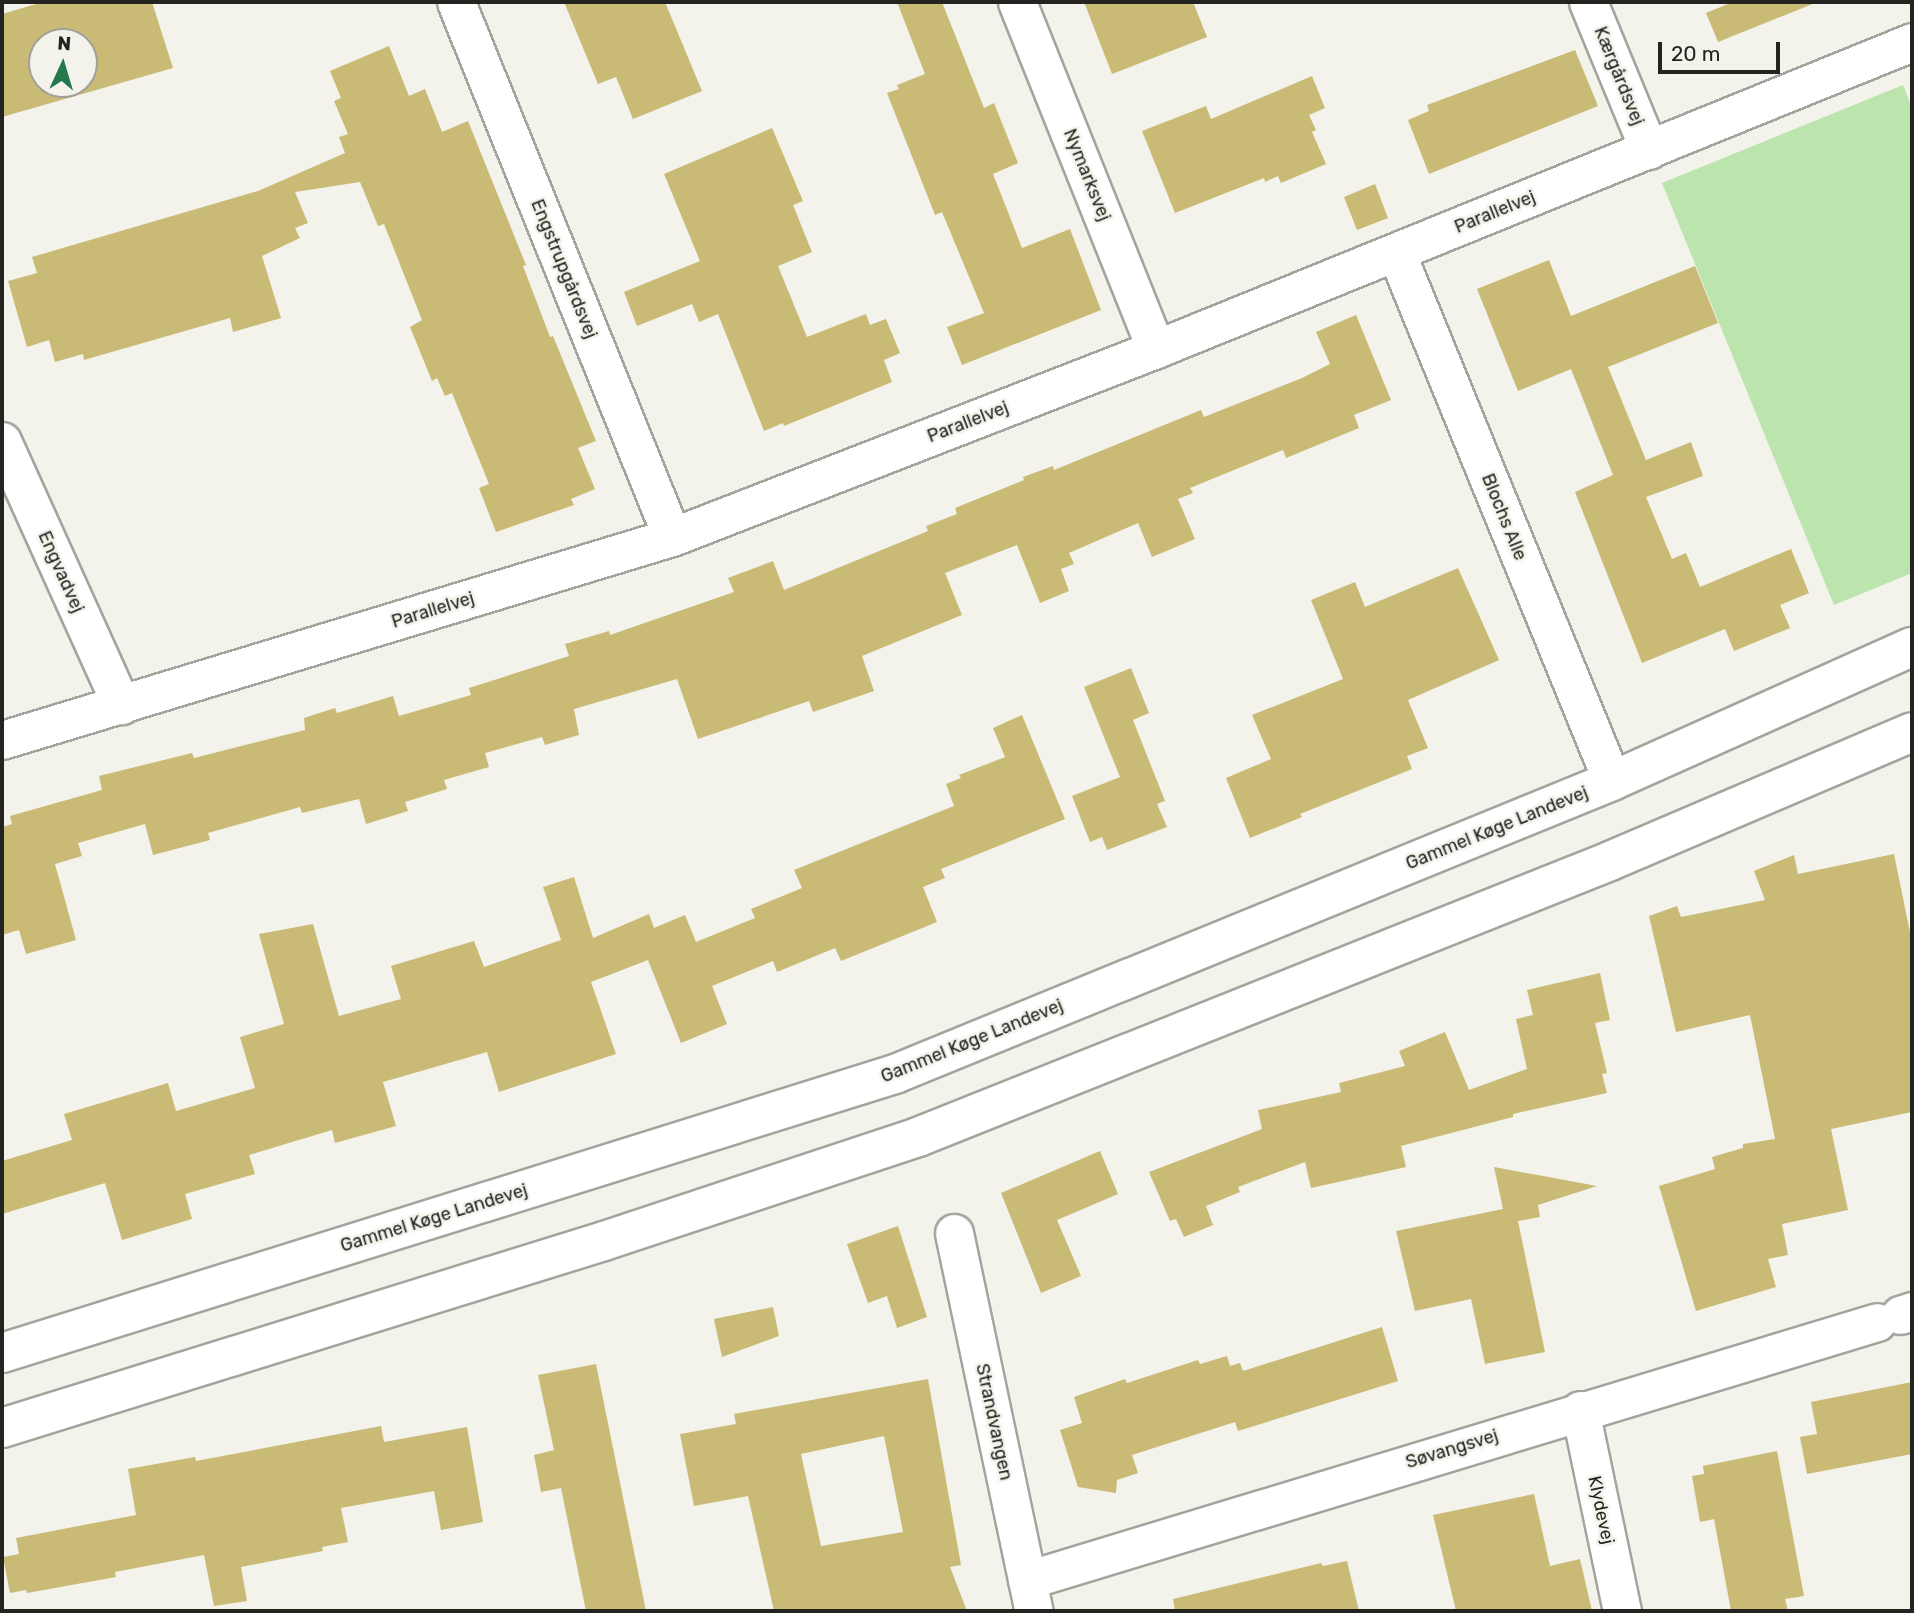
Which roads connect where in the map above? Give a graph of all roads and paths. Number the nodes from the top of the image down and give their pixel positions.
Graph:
1 (456, 2) edge
2 (1017, 2) edge
3 (1588, 2) edge
4 (1912, 43) edge
5 (1649, 150) junction
6 (1396, 252) junction
7 (1156, 349) junction
8 (2, 440) edge
9 (672, 537) junction
10 (1912, 647) edge
11 (121, 705) junction
12 (1912, 732) edge
13 (2, 740) edge
14 (1612, 781) junction
15 (954, 1233) dead end
16 (1896, 1316) edge
17 (2, 1353) edge
18 (1580, 1410) junction
19 (2, 1427) edge
20 (1030, 1595) edge
21 (1622, 1611) edge

1 - 9 street, Engstrupgårdsvej
2 - 7 street, Nymarksvej
3 - 5 street, Kærgårdsvej
4 - 5 street, Parallelvej
5 - 6 street, Parallelvej
6 - 7 street, Parallelvej
6 - 14 street, Blochs Alle
7 - 9 street, Parallelvej
8 - 11 street, Engvadvej
9 - 11 street, Parallelvej
10 - 14 main road, Gammel Køge Landevej
11 - 13 street, Parallelvej
12 - 19 main road
14 - 17 main road, Gammel Køge Landevej
15 - 20 street, Strandvangen
16 - 18 street, Søvangsvej
18 - 20 street, Søvangsvej
18 - 21 street, Klydevej

